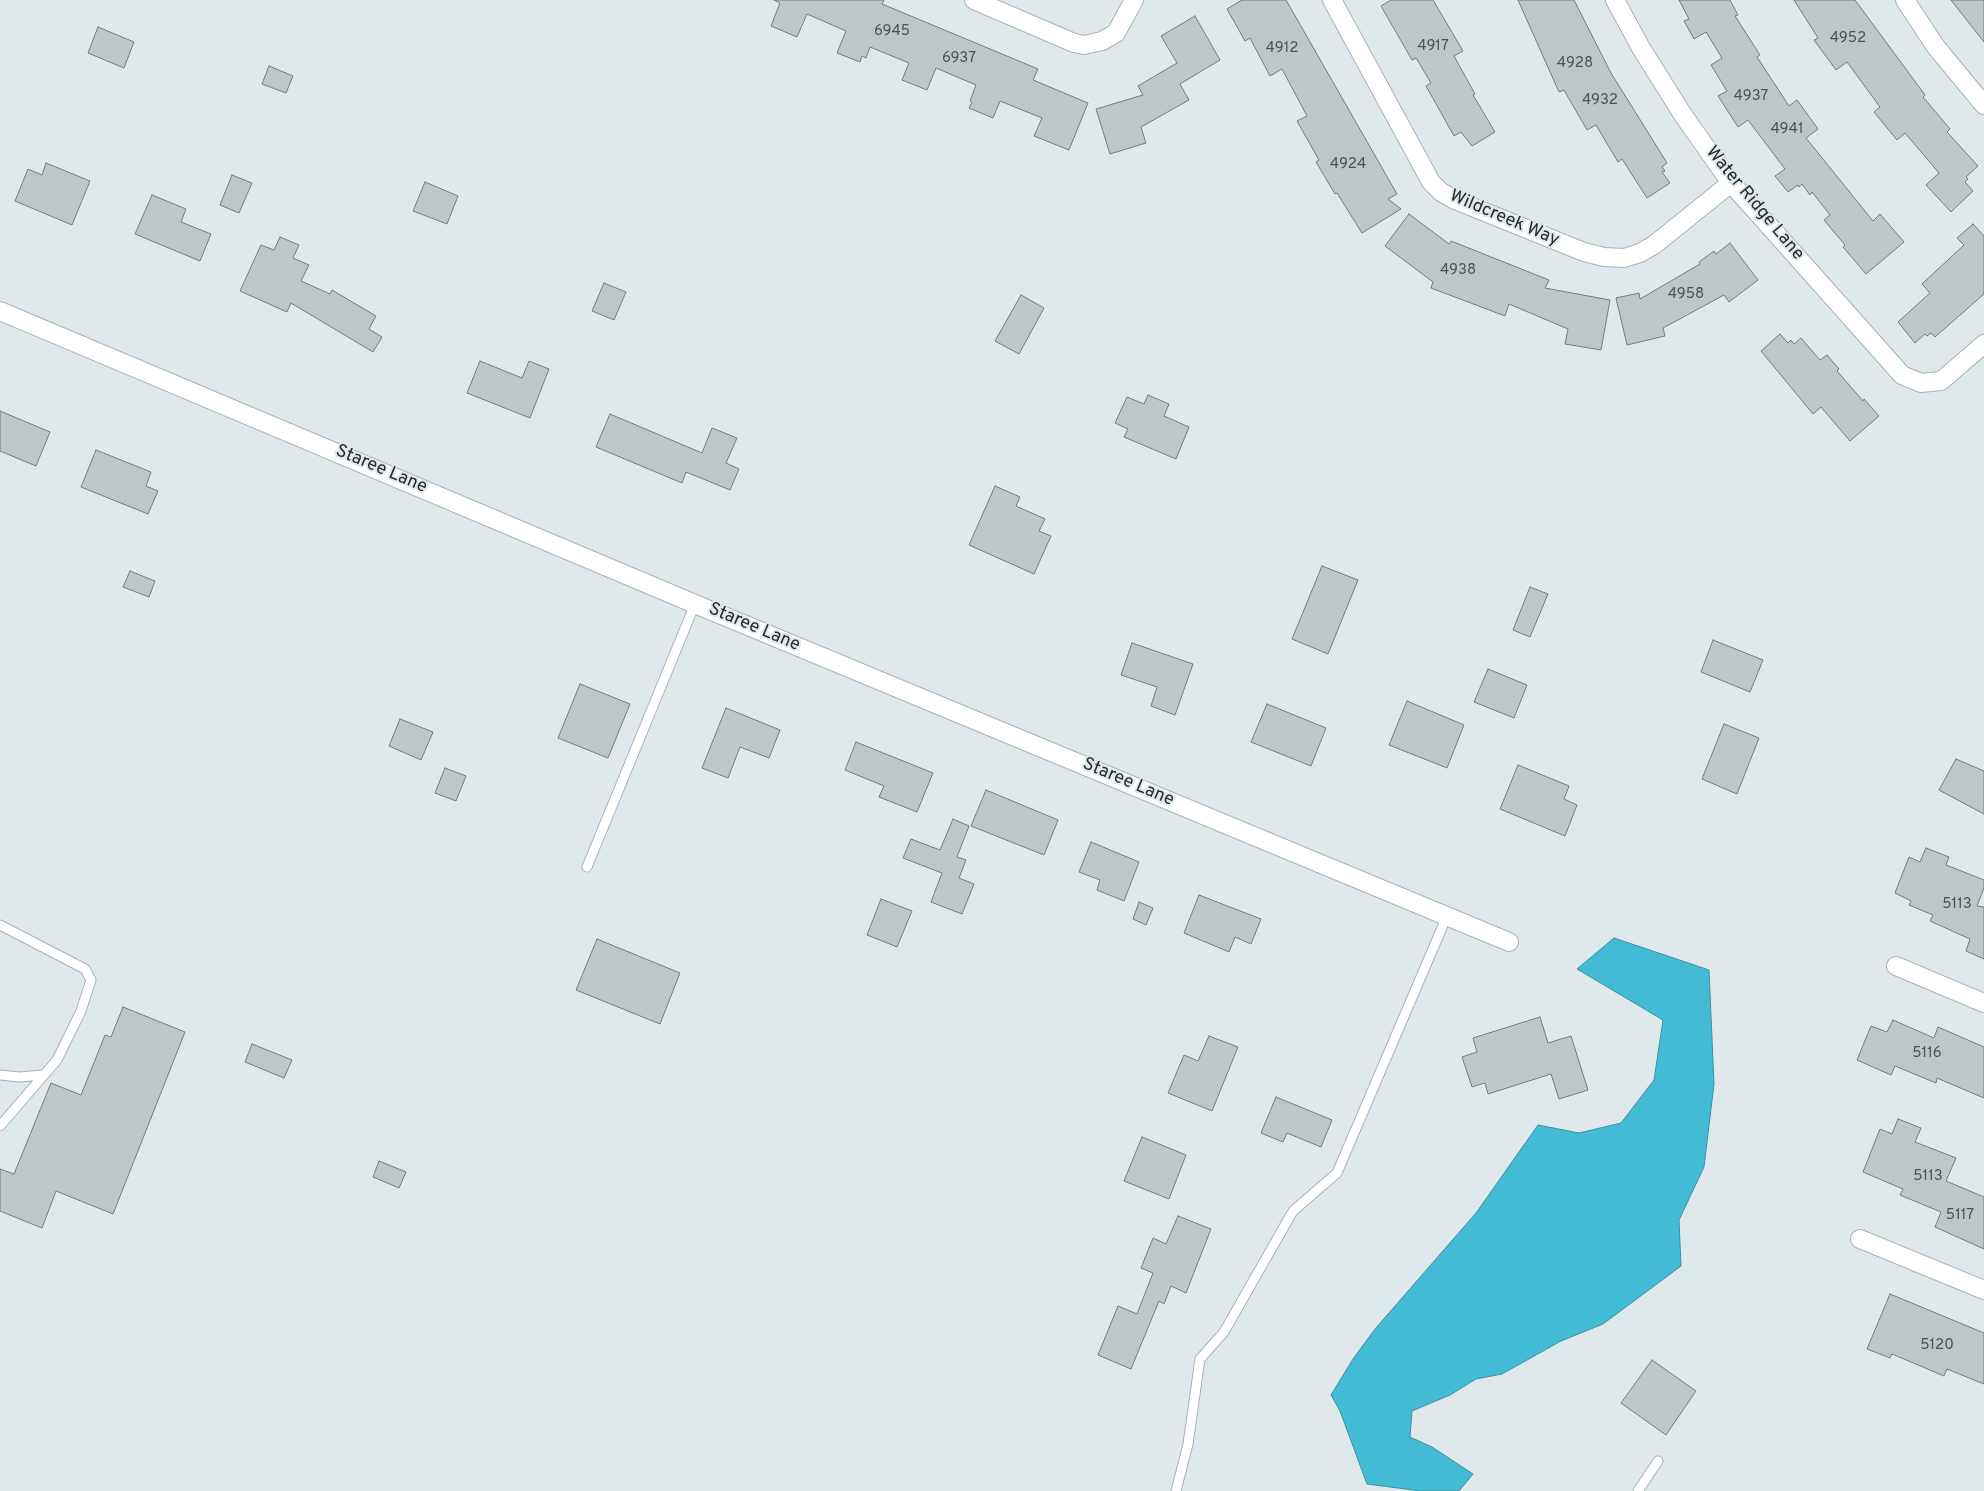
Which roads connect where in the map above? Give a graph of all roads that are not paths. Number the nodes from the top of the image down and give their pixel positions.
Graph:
1 (974, 0) edge
2 (1134, 0) edge
3 (1332, 0) edge
4 (1615, 0) edge
5 (1906, 0) edge
6 (1984, 105) edge
7 (1731, 183) junction
8 (0, 311) edge
9 (1984, 344) edge
10 (695, 604) junction
11 (587, 867) dead end
12 (1447, 916) junction
13 (0, 925) edge
14 (1509, 942) dead end
15 (1896, 966) dead end
16 (1984, 1003) edge
17 (0, 1075) edge
18 (43, 1075) junction
19 (0, 1126) edge
20 (1860, 1239) dead end
21 (1984, 1290) edge
22 (1658, 1461) dead end
23 (1176, 1491) edge
24 (1638, 1491) edge

1 - 2 street
3 - 7 street, Wildcreek Way
4 - 7 street, Water Ridge Lane
5 - 6 street
7 - 9 street, Water Ridge Lane
8 - 10 street, Staree Lane
10 - 11 lane
10 - 12 street, Staree Lane
12 - 14 street, Staree Lane
12 - 23 lane
13 - 18 lane
15 - 16 street
17 - 18 lane
18 - 19 lane
20 - 21 street
22 - 24 lane

